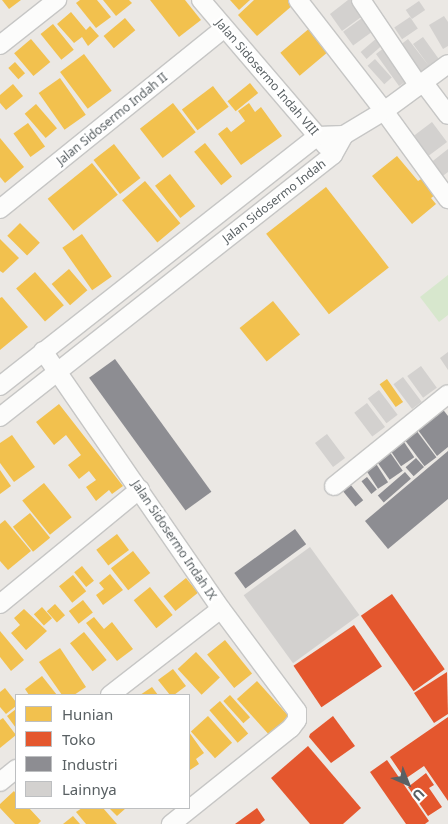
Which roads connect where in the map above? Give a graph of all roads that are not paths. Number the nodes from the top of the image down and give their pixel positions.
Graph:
1 (57, 0) edge
2 (201, 0) edge
3 (298, 0) edge
4 (360, 0) edge
5 (224, 28) junction
6 (0, 45) edge
7 (448, 64) edge
8 (421, 84) junction
9 (384, 111) junction
10 (448, 115) edge
11 (344, 135) junction
12 (318, 136) junction
13 (333, 155) junction
14 (448, 199) edge
15 (0, 209) edge
16 (43, 351) junction
17 (56, 372) junction
18 (0, 386) edge
19 (446, 401) edge
20 (0, 417) edge
21 (334, 486) dead end
22 (140, 489) junction
23 (0, 604) edge
24 (221, 609) junction
25 (111, 694) edge
26 (15, 770) edge
27 (0, 782) edge
28 (190, 809) edge
29 (190, 809) edge
30 (171, 824) edge

1 - 6 street
2 - 5 street, Jalan Sidosermo Indah VIII
3 - 9 street
4 - 8 street
5 - 12 street, Jalan Sidosermo Indah VIII
5 - 15 street, Jalan Sidosermo Indah II
7 - 8 street
8 - 9 street
8 - 10 street
9 - 11 street
9 - 14 street
11 - 12 street
11 - 13 street, Jalan Sidosermo Indah
12 - 13 street, Jalan Sidosermo Indah VIII
12 - 16 street, Jalan Sidosermo Indah
13 - 17 street, Jalan Sidosermo Indah
16 - 17 street, Jalan Sidosermo Indah IX
16 - 18 street, Jalan Sidosermo Indah
17 - 20 street, Jalan Sidosermo Indah
17 - 22 street, Jalan Sidosermo Indah IX
19 - 21 street
22 - 23 street
22 - 24 street, Jalan Sidosermo Indah IX
24 - 25 street
24 - 28 street, Jalan Sidosermo Indah IX
26 - 27 street
29 - 30 street, Jalan Sidosermo Indah IX

